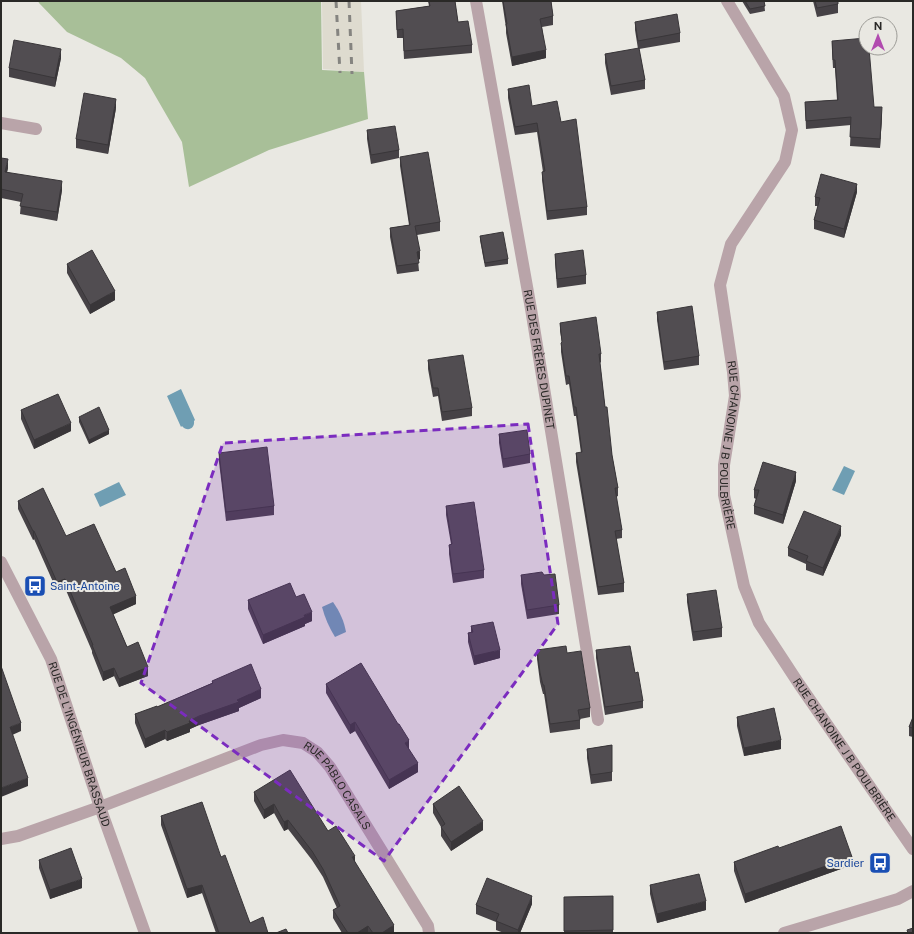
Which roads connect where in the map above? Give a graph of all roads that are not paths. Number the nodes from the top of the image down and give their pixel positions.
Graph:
1 (476, 1) edge
2 (727, 1) edge
3 (1, 123) edge
4 (36, 129) dead end
5 (1, 562) edge
6 (598, 720) dead end
7 (100, 807) junction
8 (1, 839) edge
9 (913, 849) edge
10 (913, 891) edge
11 (145, 933) edge
12 (429, 933) edge
13 (784, 933) edge

1 - 6 street, RUE DES FRÈRES DUPINET
2 - 9 street, RUE CHANOINE J B POULBRIÈRE
3 - 4 street
5 - 7 street, RUE DE L'INGÉNIEUR BRASSAUD
7 - 8 street, RUE PABLO CASALS
7 - 11 street, RUE DE L'INGÉNIEUR BRASSAUD
7 - 12 street, RUE PABLO CASALS
10 - 13 street

